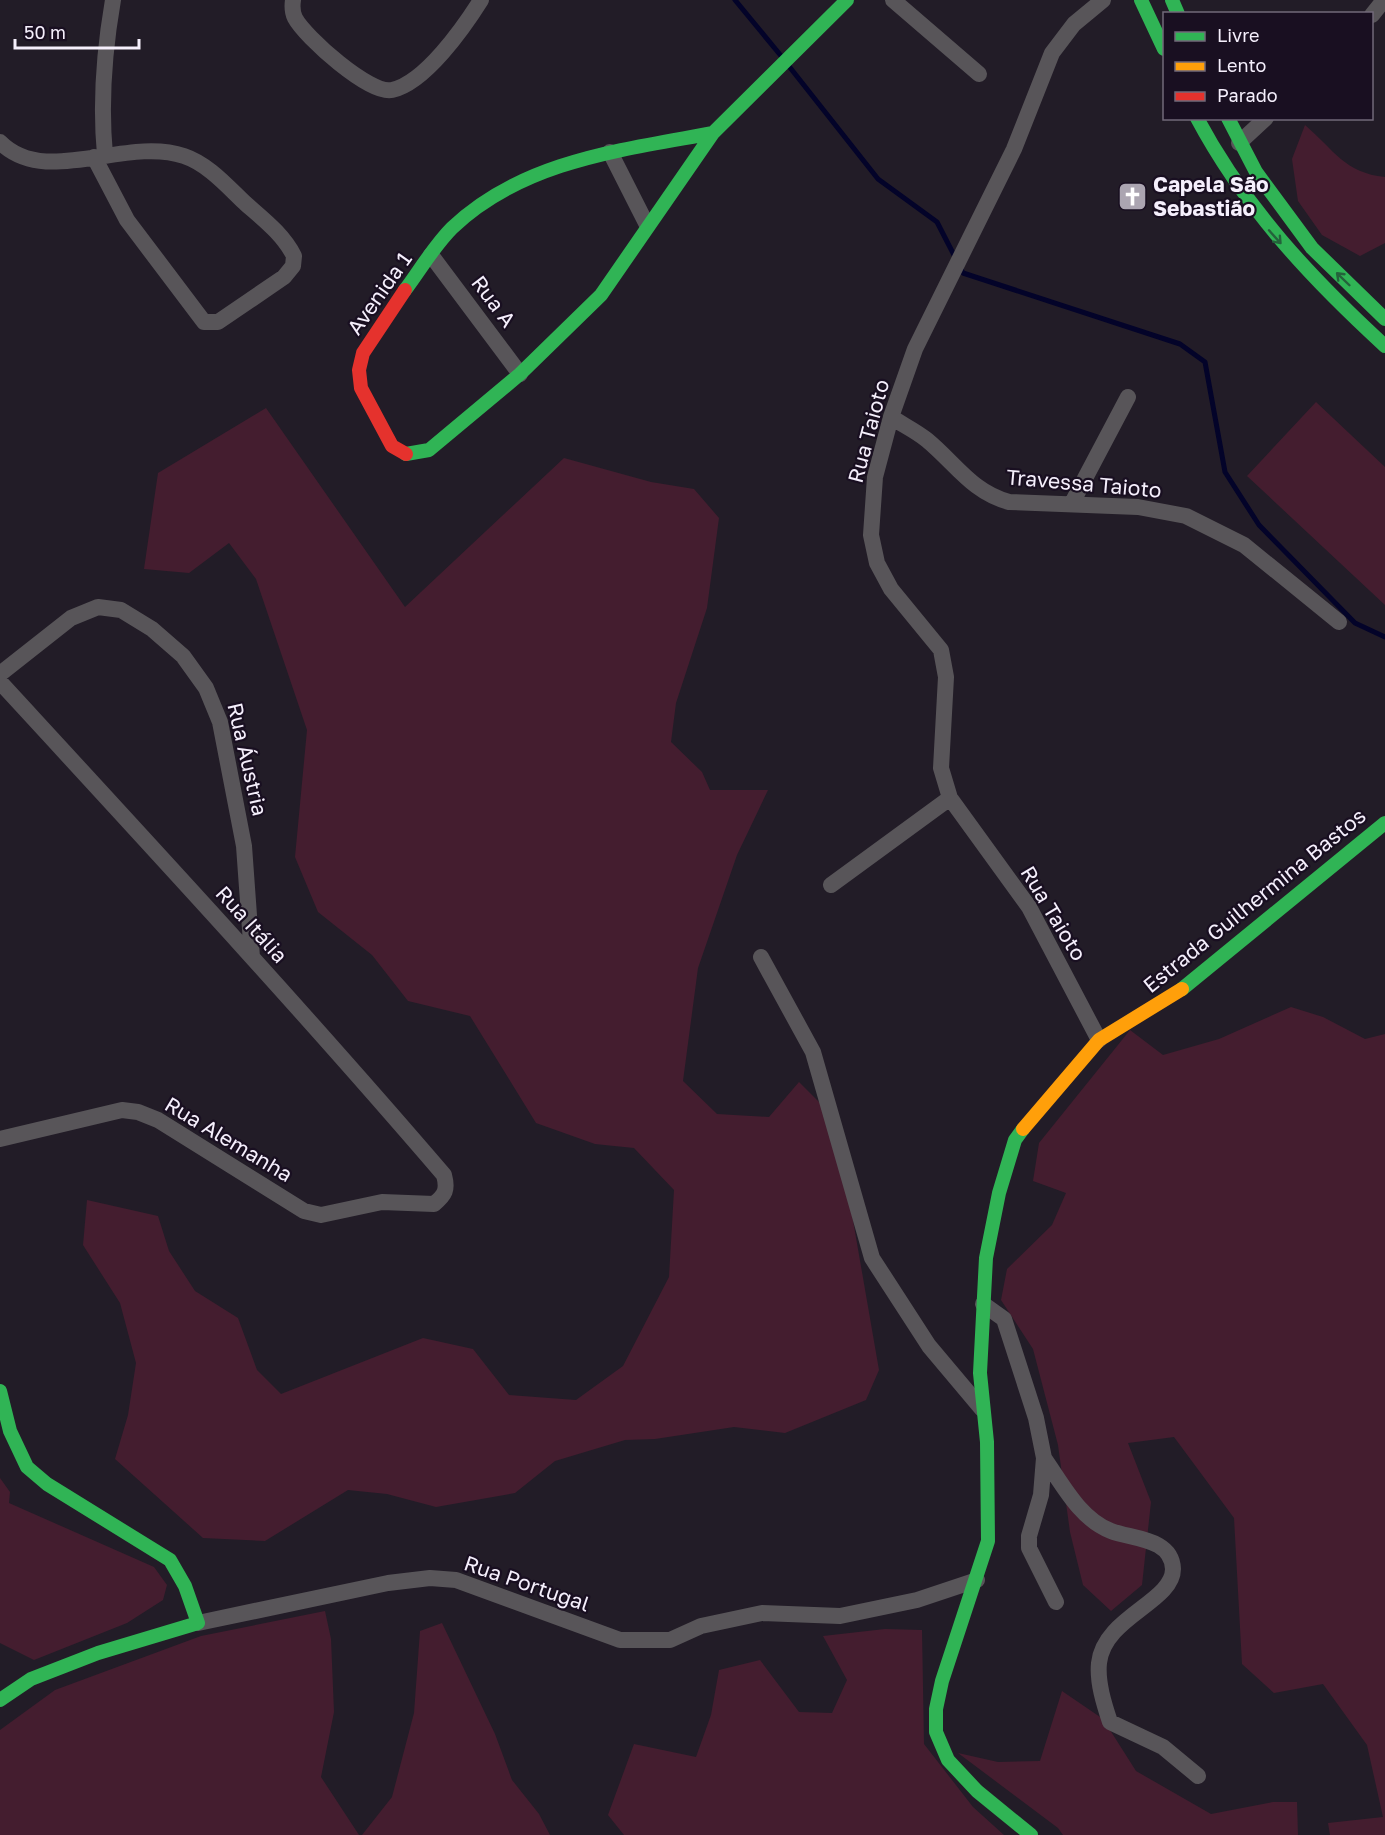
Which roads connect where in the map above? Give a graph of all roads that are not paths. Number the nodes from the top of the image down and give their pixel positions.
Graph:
1 (113, 0) edge
2 (293, 0) edge
3 (481, 0) edge
4 (848, 0) edge
5 (893, 0) edge
6 (1103, 0) edge
7 (1142, 0) edge
8 (1384, 0) edge
9 (1373, 13) edge
10 (1163, 47) edge
11 (979, 74) dead end
12 (1198, 120) edge
13 (1229, 120) edge
14 (1264, 120) edge
15 (713, 133) junction
16 (0, 142) edge
17 (1239, 143) junction
18 (610, 152) junction
19 (99, 156) junction
20 (648, 225) junction
21 (431, 255) junction
22 (1385, 320) edge
23 (1385, 346) edge
24 (520, 374) junction
25 (1128, 397) dead end
26 (891, 417) junction
27 (1072, 503) junction
28 (1339, 622) dead end
29 (0, 674) edge
30 (0, 682) edge
31 (950, 798) junction
32 (1385, 823) edge
33 (831, 885) dead end
34 (252, 957) junction
35 (761, 957) dead end
36 (1100, 1040) junction
37 (0, 1138) edge
38 (434, 1204) joint
39 (983, 1304) junction
40 (0, 1391) edge
41 (982, 1409) junction
42 (1044, 1458) junction
43 (977, 1580) junction
44 (1056, 1602) dead end
45 (198, 1623) junction
46 (0, 1700) edge
47 (1198, 1776) dead end
48 (1030, 1835) edge

1 - 19 street
2 - 3 street
4 - 15 street, Avenida 1
5 - 11 street
6 - 26 street, Rua Taioto
7 - 10 street
8 - 9 street
12 -> 23 street
13 - 17 street
14 - 17 street
15 - 18 street, Avenida 1
15 - 20 street, Avenida 1
16 - 19 street
22 -> 17 street
18 - 20 street
18 - 21 street, Avenida 1
19 - 19 street
20 - 24 street, Avenida 1
21 - 24 street, Rua A
21 - 24 street, Avenida 1
25 - 27 street
26 - 27 street, Travessa Taioto
26 - 31 street, Rua Taioto
27 - 28 street, Travessa Taioto
29 - 34 street, Rua Áustria
30 - 34 street, Rua Itália
31 - 33 street
31 - 36 street, Rua Taioto
32 - 36 street, Estrada Guilhermina Bastos
34 - 38 street, Rua Itália
35 - 41 street
36 - 39 street, Estrada Guilhermina Bastos
37 - 38 street, Rua Alemanha
39 - 41 street, Estrada Guilhermina Bastos
39 - 42 street
40 - 45 street
41 - 43 street, Estrada Guilhermina Bastos
42 - 44 street
42 - 47 street
43 - 45 street, Rua Portugal
43 - 48 street, Estrada Guilhermina Bastos
45 - 46 street, Rua Portugal

